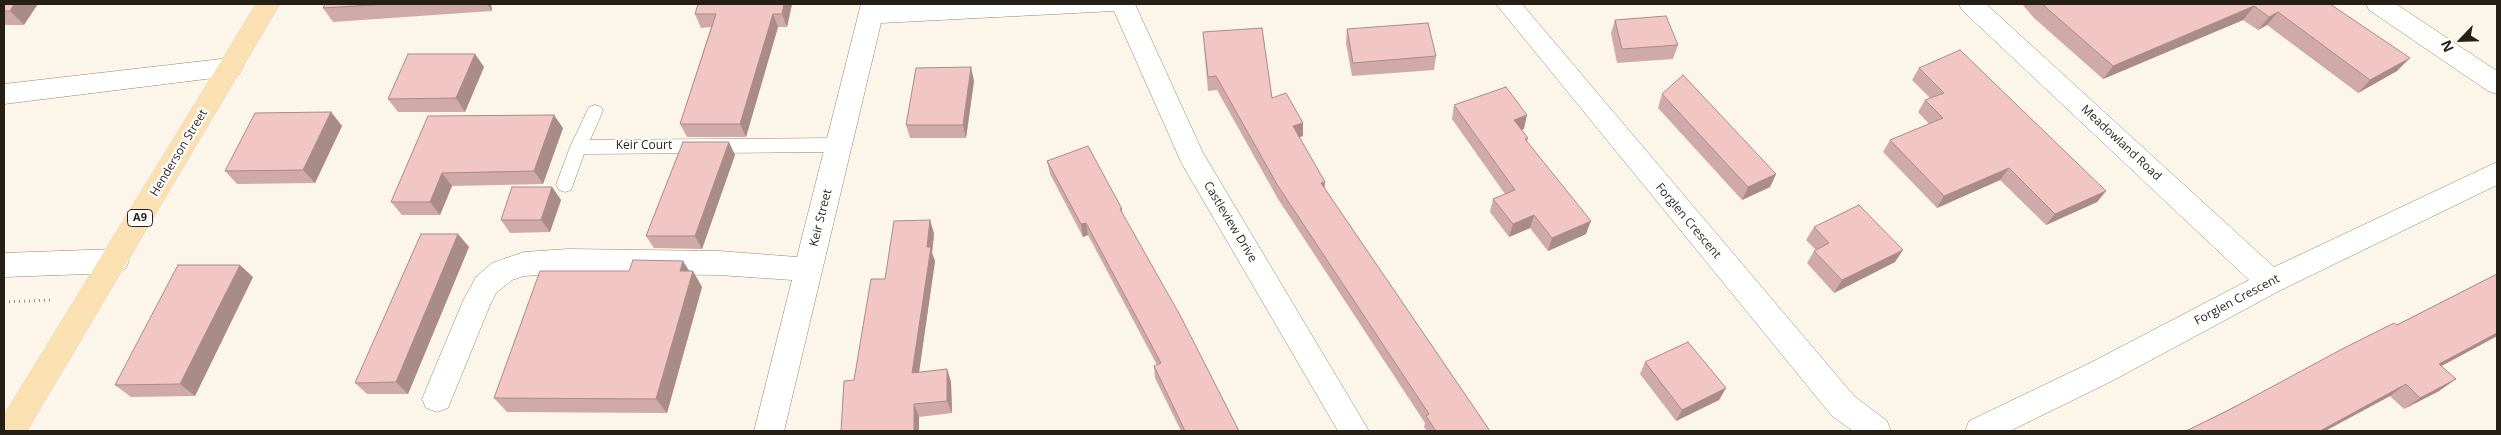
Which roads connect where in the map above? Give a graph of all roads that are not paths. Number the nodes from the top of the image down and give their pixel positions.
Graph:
1 (268, 4) edge
2 (1108, 4) edge
3 (1123, 4) edge
4 (1508, 4) edge
5 (1971, 4) edge
6 (2378, 4) edge
7 (871, 10) edge
8 (230, 67) junction
9 (2497, 84) edge
10 (4, 94) edge
11 (595, 111) dead end
12 (840, 145) junction
13 (578, 147) junction
14 (2497, 173) edge
15 (565, 185) dead end
16 (114, 261) junction
17 (4, 265) edge
18 (808, 269) junction
19 (2271, 282) junction
20 (437, 399) dead end
21 (12, 431) edge
22 (769, 431) edge
23 (1354, 431) edge
24 (1876, 431) edge
25 (1980, 431) edge

1 - 8 main road, Henderson Street / A9
2 - 7 street
3 - 23 street, Castleview Drive
4 - 24 street, Forglen Crescent
5 - 19 street, Meadowland Road
6 - 9 street
7 - 12 street, Keir Street
8 - 10 street
8 - 16 main road, Henderson Street / A9
11 - 13 lane
12 - 13 lane, Keir Court
12 - 18 street, Keir Street
13 - 15 lane
14 - 19 street, Forglen Crescent
16 - 17 street
16 - 21 main road, Henderson Street / A9
18 - 20 street
18 - 22 street, Keir Street
19 - 25 street, Forglen Crescent

